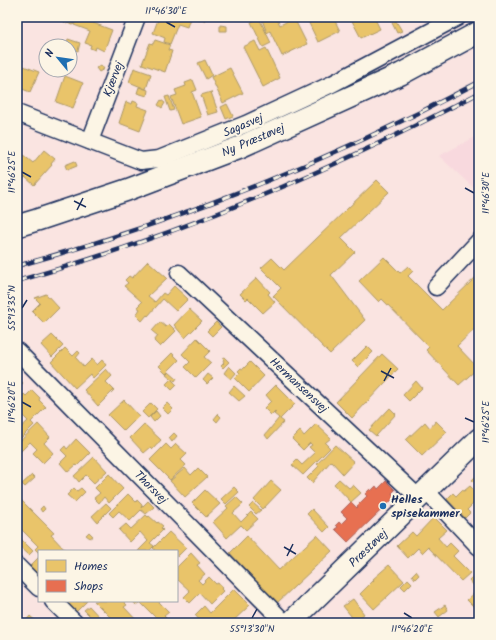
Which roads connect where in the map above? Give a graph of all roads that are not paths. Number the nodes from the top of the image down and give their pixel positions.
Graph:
1 (137, 17) edge
2 (458, 17) edge
3 (479, 32) edge
4 (17, 114) edge
5 (90, 141) junction
6 (17, 226) edge
7 (479, 241) edge
8 (179, 273) dead end
9 (436, 286) dead end
10 (17, 351) edge
11 (479, 439) edge
12 (423, 494) junction
13 (479, 547) edge
14 (17, 566) edge
15 (38, 587) edge
16 (54, 602) edge
17 (75, 623) edge
18 (284, 623) edge
19 (290, 623) edge

1 - 5 street, Kjærvej
2 - 5 street, Sagasvej
3 - 6 street, Ny Præstøvej
4 - 5 street, Sagasvej
7 - 9 street
8 - 12 street, Hermansensvej
10 - 18 street, Thorsvej
11 - 12 street, Præstøvej
12 - 13 street, Hermansensvej
12 - 19 street, Præstøvej
14 - 15 street
16 - 17 street

